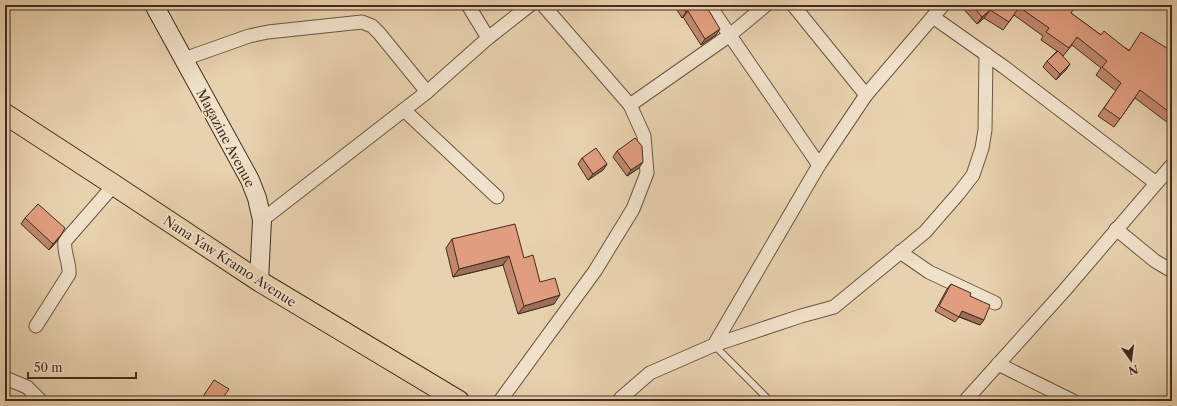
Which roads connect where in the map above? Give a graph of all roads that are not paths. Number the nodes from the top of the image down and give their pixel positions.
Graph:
1 (154, 5) edge
2 (468, 5) edge
3 (530, 5) edge
4 (544, 5) edge
5 (709, 5) edge
6 (766, 5) edge
7 (793, 5) edge
8 (940, 8) edge
9 (730, 35) junction
10 (488, 38) junction
11 (986, 54) junction
12 (184, 59) junction
13 (427, 92) junction
14 (866, 95) junction
15 (630, 105) junction
16 (404, 110) junction
17 (6, 118) edge
18 (819, 165) junction
19 (1172, 165) edge
20 (1156, 183) junction
21 (114, 184) junction
22 (497, 197) dead end
23 (262, 220) junction
24 (1116, 229) junction
25 (900, 252) junction
26 (1172, 271) edge
27 (259, 281) junction
28 (995, 303) dead end
29 (36, 326) dead end
30 (714, 345) junction
31 (998, 364) junction
32 (5, 378) edge
33 (41, 401) edge
34 (459, 401) edge
35 (500, 401) edge
36 (619, 401) edge
37 (770, 401) edge
38 (965, 401) edge
39 (1073, 401) edge

1 - 12 street, Magazine Avenue
2 - 10 street
3 - 10 street
4 - 15 street
5 - 9 street
6 - 9 street
7 - 14 street
8 - 11 street
8 - 14 street
9 - 15 street
9 - 18 street
10 - 13 street
11 - 20 street
11 - 25 street
12 - 13 street
12 - 23 street, Magazine Avenue
13 - 16 street
14 - 18 street
15 - 35 street
16 - 22 street
16 - 23 street
17 - 21 main road, Nana Yaw Kramo Avenue
18 - 30 street
19 - 20 street
20 - 24 street
21 - 27 main road, Nana Yaw Kramo Avenue
21 - 29 street
23 - 27 street, Magazine Avenue
24 - 26 street
24 - 31 street
25 - 28 street
25 - 30 street
27 - 34 main road, Nana Yaw Kramo Avenue
30 - 36 street
30 - 37 lane
31 - 38 street
31 - 39 street
32 - 33 street

